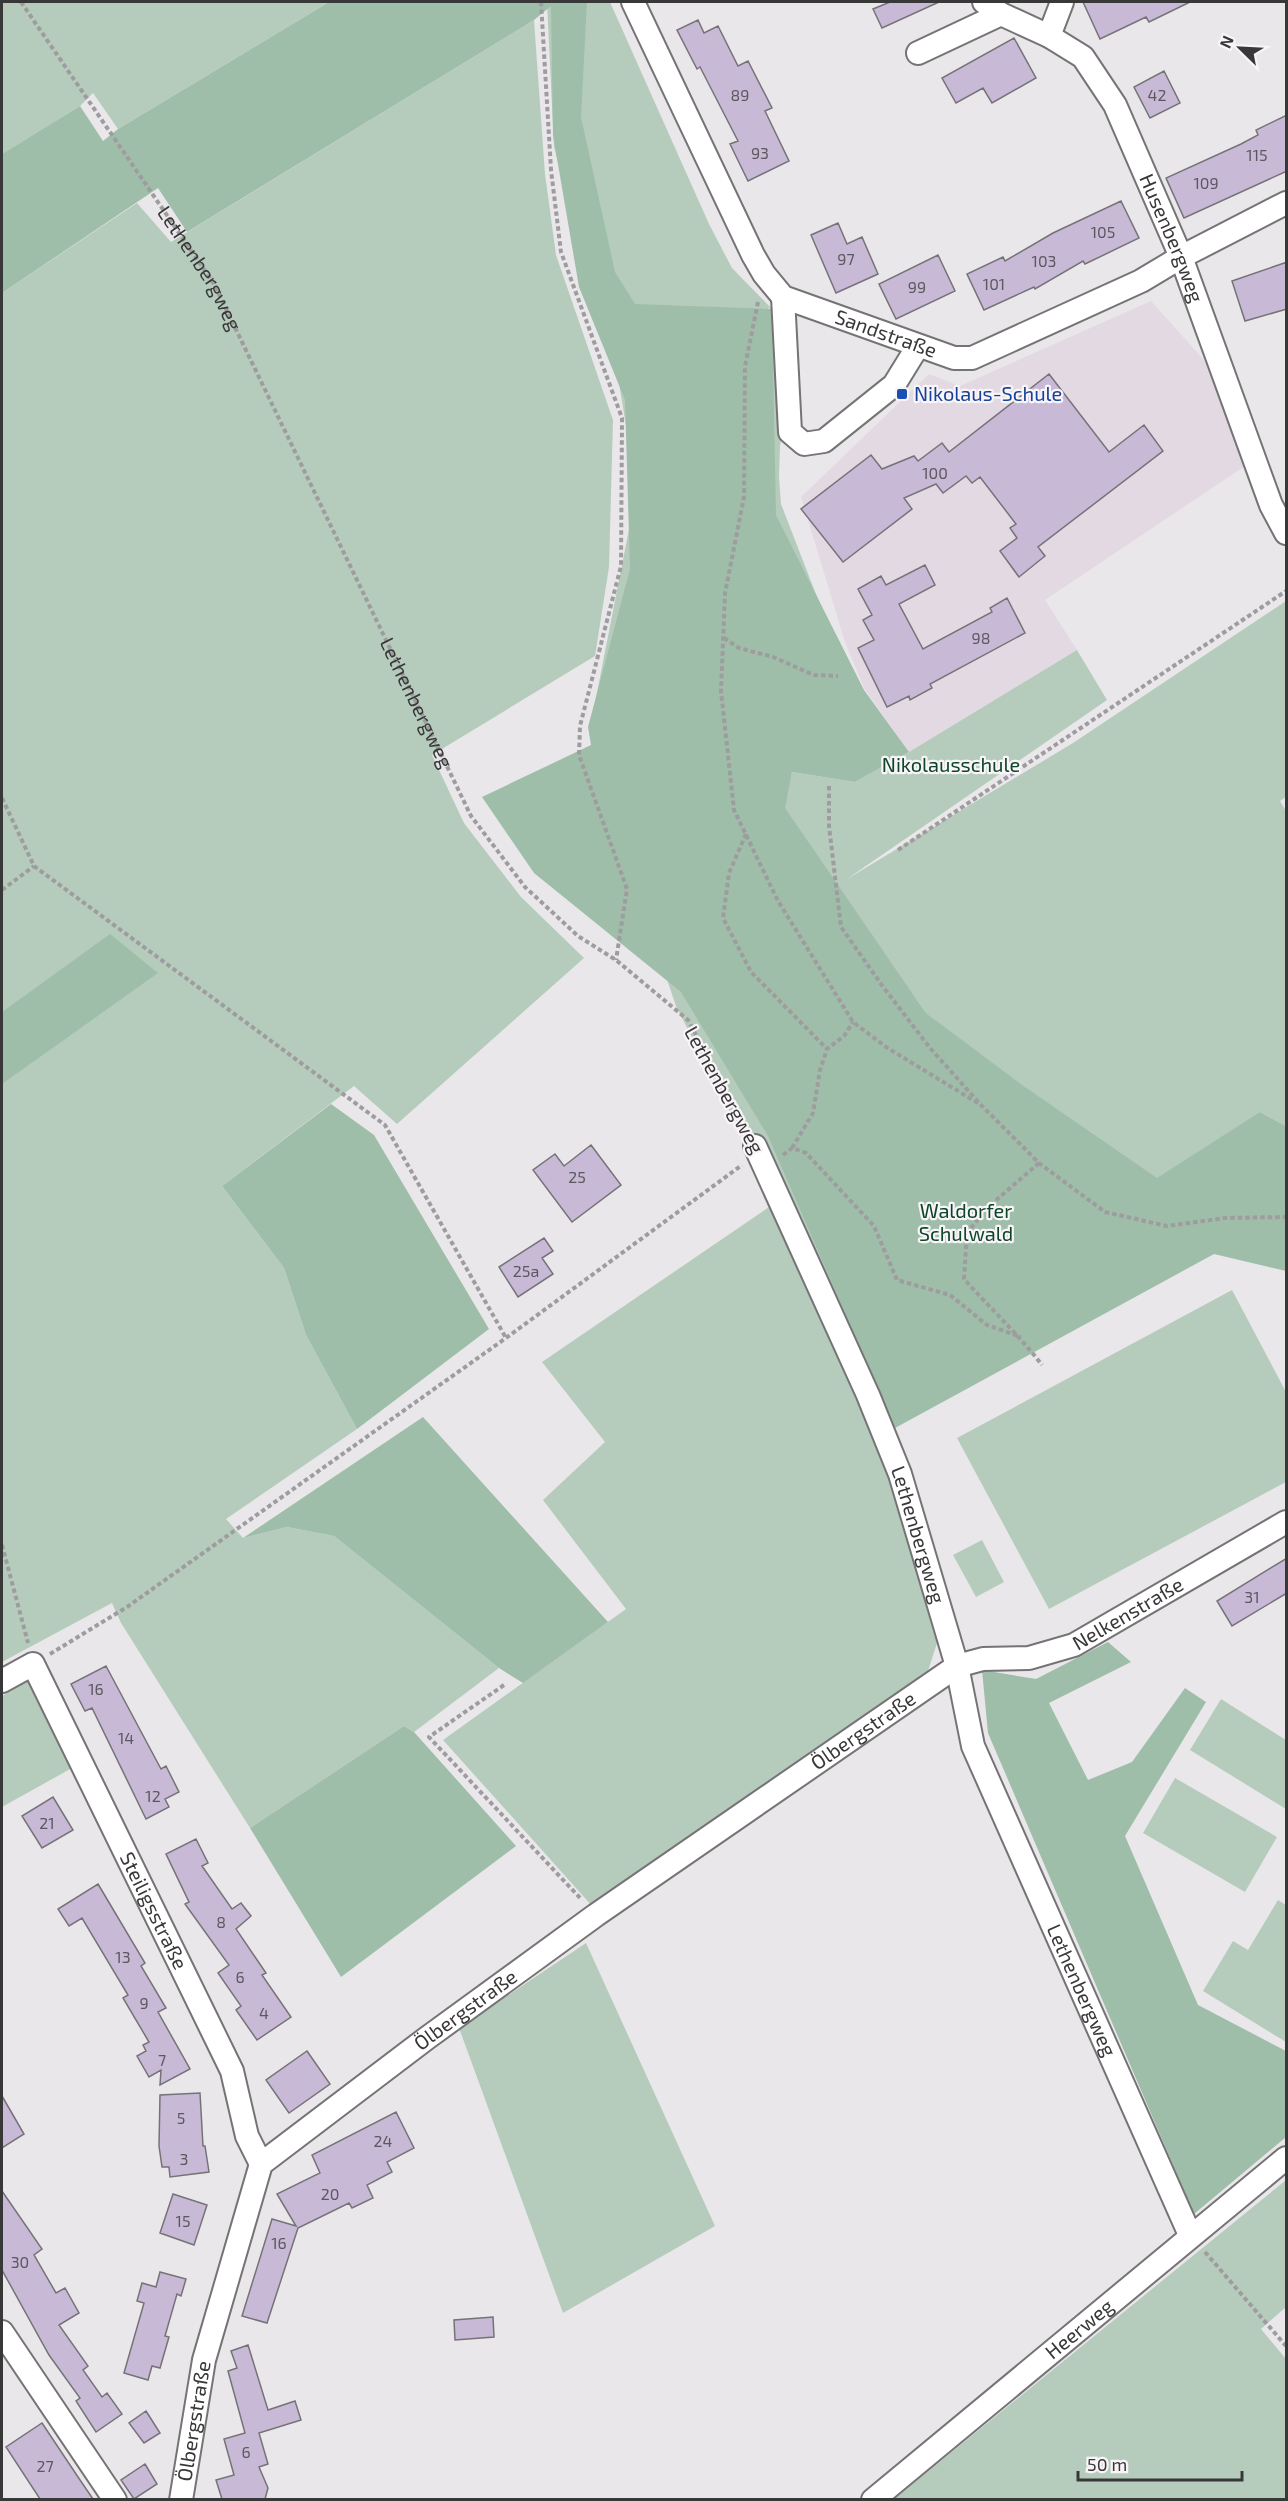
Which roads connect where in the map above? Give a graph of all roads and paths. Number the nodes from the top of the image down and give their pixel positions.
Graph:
1 (21, 2) edge
2 (541, 2) edge
3 (633, 2) edge
4 (1062, 2) edge
5 (993, 8) edge
6 (1050, 36) junction
7 (918, 53) dead end
8 (1287, 203) edge
9 (1181, 257) junction
10 (764, 274) junction
11 (783, 297) junction
12 (918, 346) junction
13 (1287, 533) edge
14 (1287, 591) edge
15 (723, 638) junction
16 (838, 676) dead end
17 (829, 786) dead end
18 (2, 798) edge
19 (746, 834) junction
20 (898, 850) dead end
21 (34, 866) junction
22 (2, 890) edge
23 (616, 960) junction
24 (853, 1022) junction
25 (827, 1049) junction
26 (981, 1105) junction
27 (792, 1148) junction
28 (760, 1155) junction
29 (1039, 1163) junction
30 (1287, 1217) edge
31 (1021, 1337) junction
32 (506, 1338) junction
33 (1042, 1365) dead end
34 (1287, 1522) edge
35 (2, 1545) edge
36 (33, 1664) junction
37 (957, 1666) junction
38 (2, 1681) edge
39 (504, 1685) dead end
40 (596, 1915) junction
41 (1287, 2157) edge
42 (261, 2164) junction
43 (1190, 2235) junction
44 (2, 2332) edge
45 (1287, 2346) edge
46 (115, 2499) edge
47 (181, 2499) edge
48 (873, 2499) edge

1 - 23 path, Lethenbergweg
2 - 23 path
3 - 10 street
4 - 6 street
5 - 6 street, Husenbergweg
5 - 7 street
6 - 9 street, Husenbergweg
8 - 9 street, Sandstraße
9 - 12 street, Sandstraße
9 - 13 street, Husenbergweg
10 - 11 street
10 - 15 path
11 - 12 street, Sandstraße
11 - 12 street
14 - 20 path
15 - 16 path
15 - 19 path
17 - 26 path
18 - 21 path
19 - 24 path
19 - 25 path
21 - 22 path
21 - 32 path
23 - 28 path, Lethenbergweg
24 - 25 path
24 - 26 path
25 - 27 path
26 - 29 path
27 - 28 path
27 - 31 path
28 - 32 path
28 - 37 street, Lethenbergweg
29 - 30 path
29 - 31 path
31 - 33 path
32 - 36 path
34 - 37 street, Nelkenstraße
35 - 36 path
36 - 38 street
36 - 42 street, Steiligsstraße
37 - 40 street, Ölbergstraße
37 - 43 street, Lethenbergweg
39 - 40 path
40 - 42 street, Ölbergstraße
41 - 43 street, Heerweg
42 - 47 street, Ölbergstraße
43 - 45 path
43 - 48 street, Heerweg
44 - 46 street

